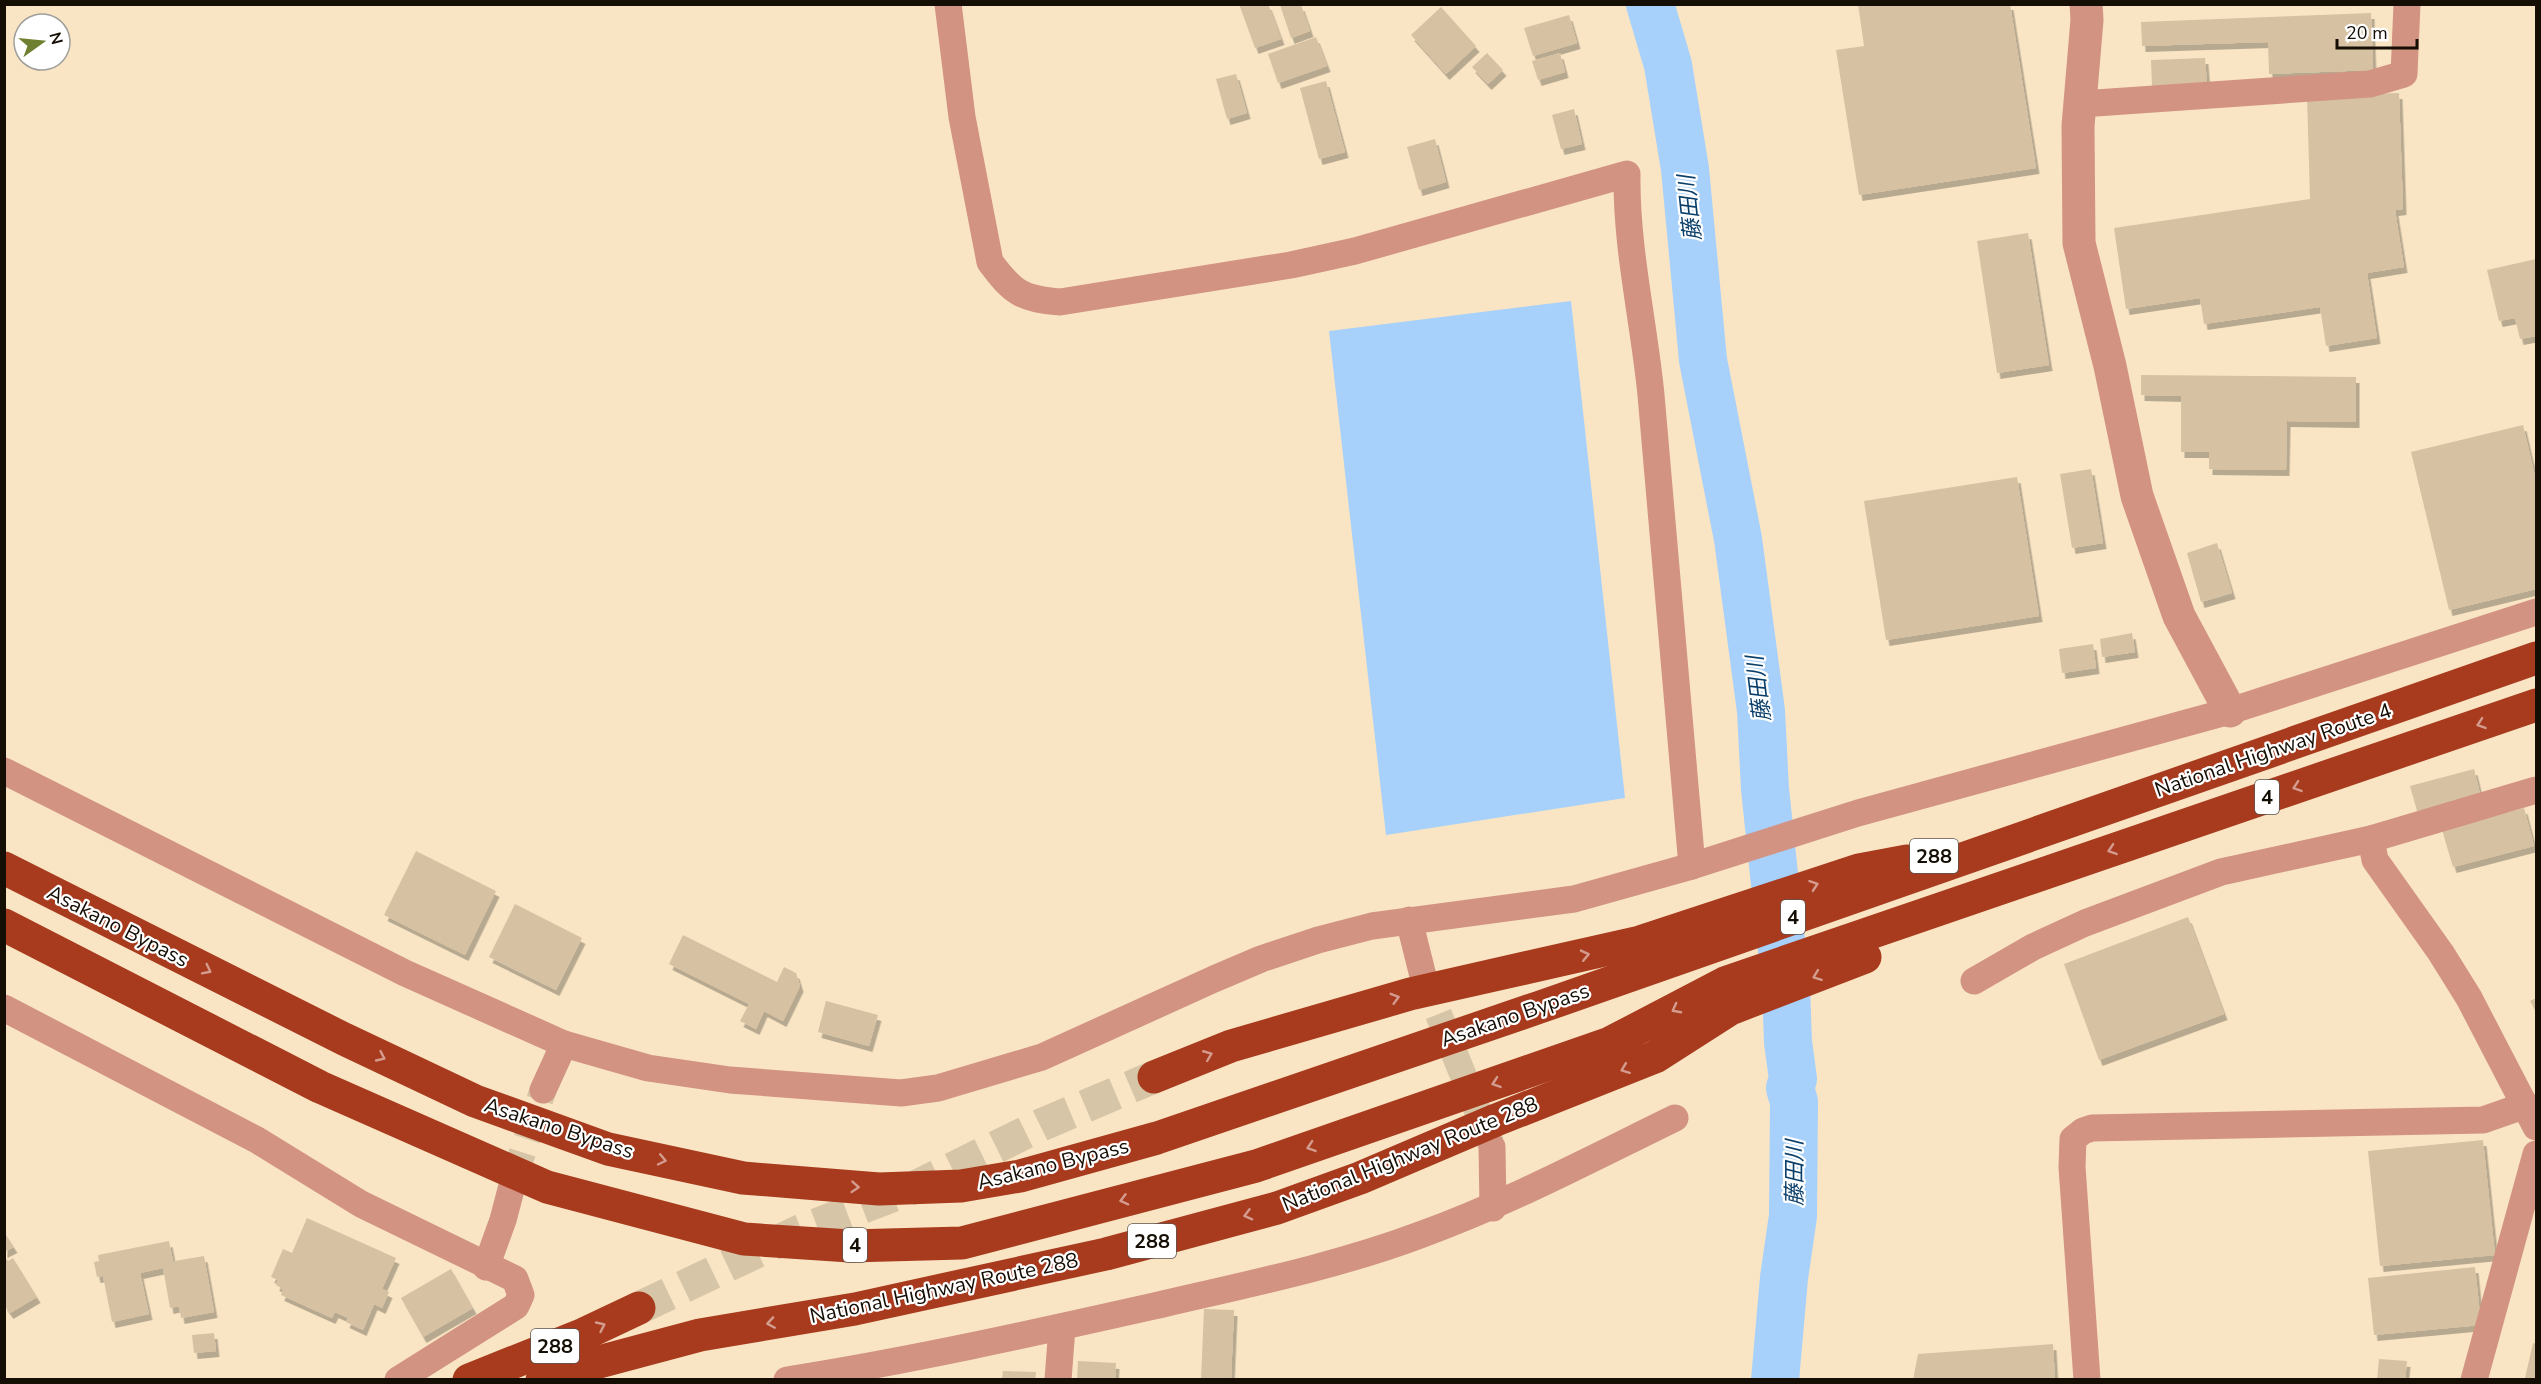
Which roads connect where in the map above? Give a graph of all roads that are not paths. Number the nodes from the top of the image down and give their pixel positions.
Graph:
1 (948, 4) edge
2 (2086, 4) edge
3 (2407, 4) edge
4 (2081, 104) junction
5 (2536, 612) edge
6 (2536, 658) edge
7 (2536, 705) edge
8 (2230, 711) junction
9 (4, 771) edge
10 (2536, 790) edge
11 (2371, 839) junction
12 (2009, 842) joint
13 (1703, 863) junction
14 (4, 868) edge
15 (1998, 888) joint
16 (1409, 920) junction
17 (4, 925) edge
18 (1721, 929) junction
19 (1423, 976) tunnel mouth
20 (1974, 981) dead end
21 (1729, 996) junction
22 (4, 1008) edge
23 (564, 1044) junction
24 (1154, 1077) tunnel mouth
25 (543, 1090) tunnel mouth
26 (2531, 1116) edge
27 (1675, 1118) dead end
28 (1492, 1147) tunnel mouth
29 (2536, 1154) edge
30 (514, 1178) tunnel mouth
31 (1492, 1208) junction
32 (486, 1267) junction
33 (639, 1308) tunnel mouth
34 (1062, 1327) junction
35 (818, 1377) edge
36 (398, 1380) edge
37 (469, 1380) edge
38 (542, 1380) edge
39 (787, 1380) edge
40 (1058, 1380) edge
41 (2087, 1380) edge
42 (2474, 1380) edge

1 - 13 street
2 - 4 street
3 - 4 street
4 - 8 street
5 - 8 street
6 - 12 highway, National Highway Route 4 / 4
7 -> 15 highway, National Highway Route 4 / 4
8 - 13 street
9 - 23 street
10 - 11 street
11 - 20 street
11 - 26 street
18 -> 12 highway, 288
13 - 16 street
14 -> 18 highway, Asakano Bypass
15 -> 21 highway, National Highway Route 288 / 288
16 - 19 street
16 - 23 street
21 -> 17 highway, 4
24 -> 18 highway, 288
21 -> 38 highway, National Highway Route 288 / 288
22 - 32 street
23 - 25 street
26 - 41 street
27 - 31 street
28 - 31 street
29 - 42 street
30 - 32 street
31 - 34 street
32 - 36 street
37 -> 33 highway, 288
34 - 35 street
34 - 40 street
35 - 39 street

